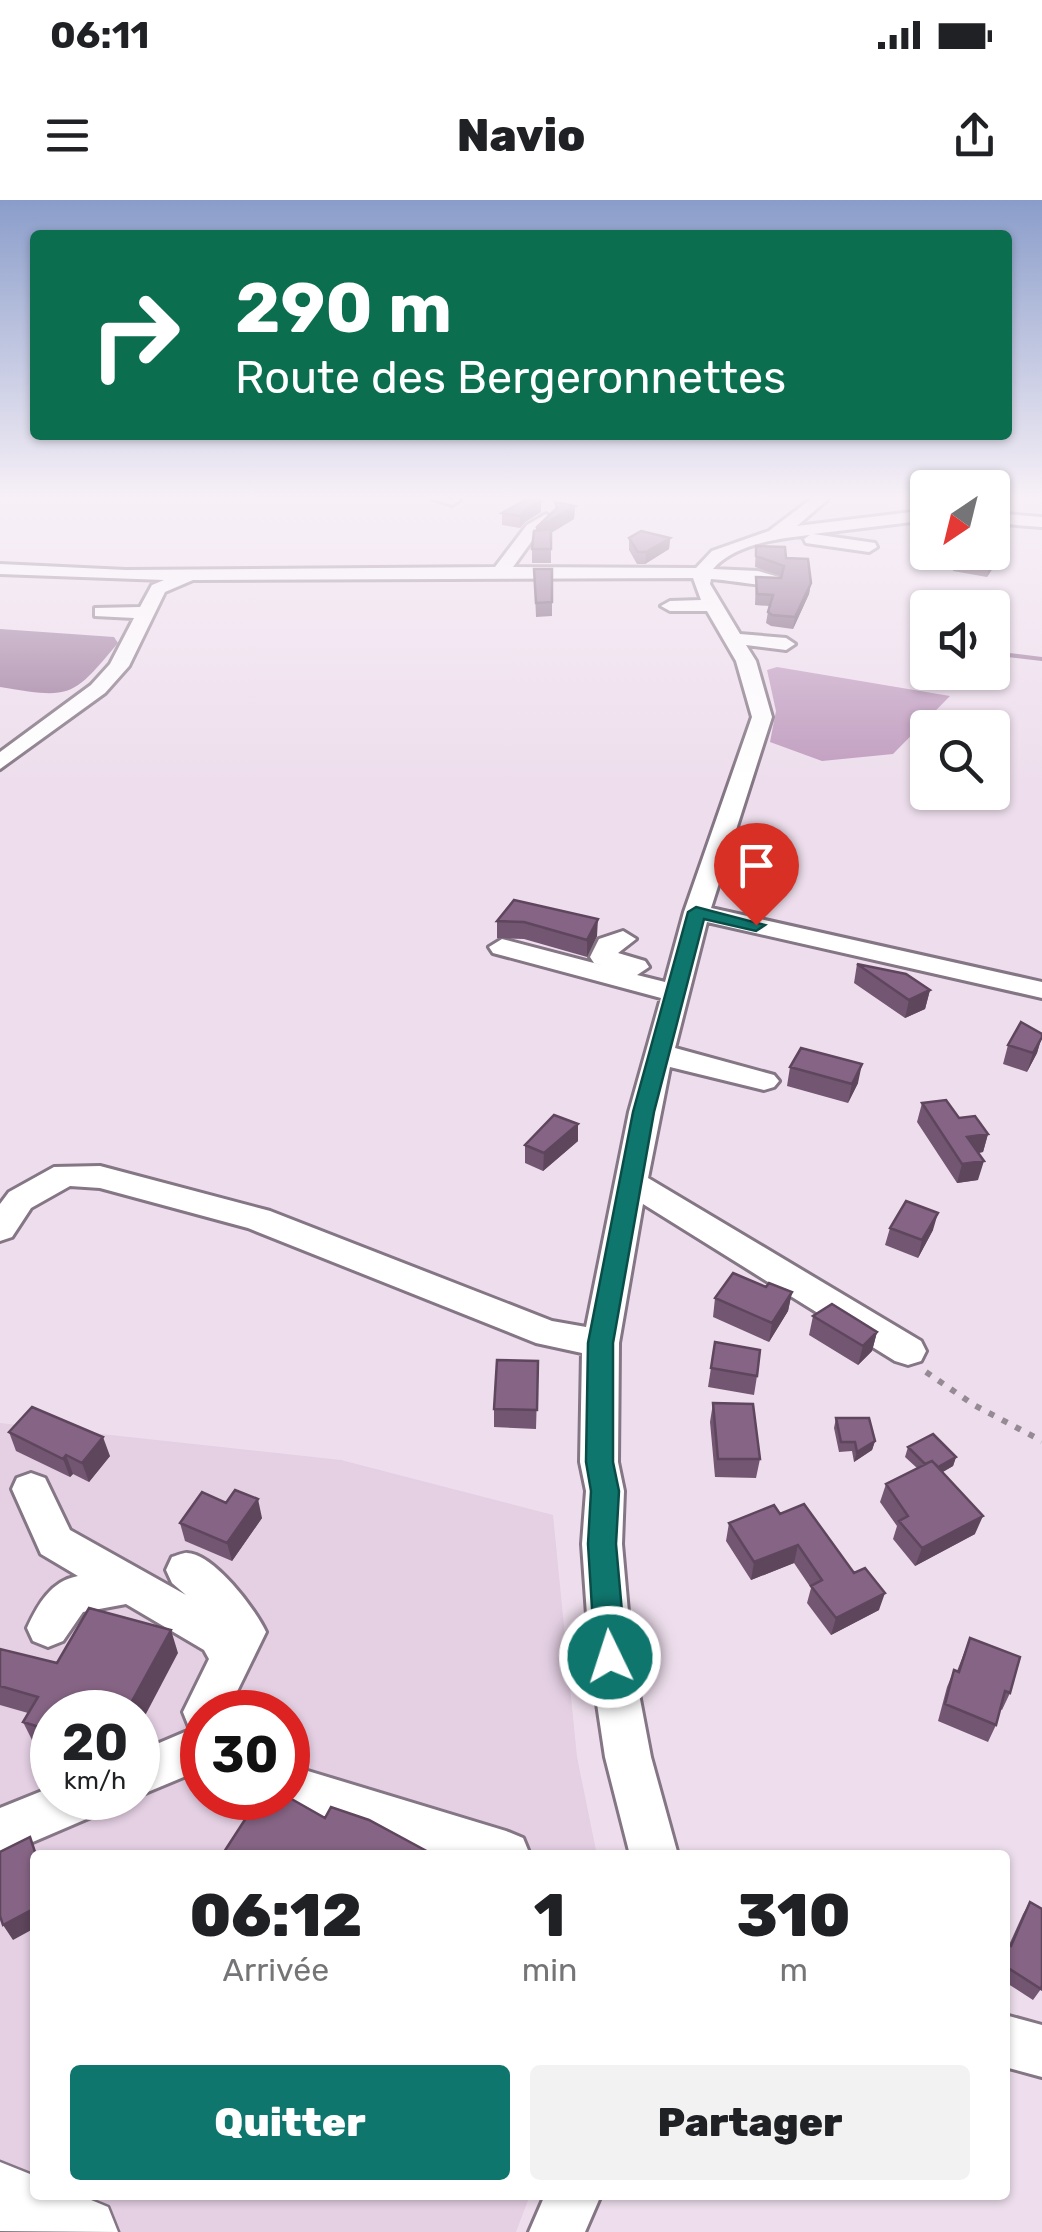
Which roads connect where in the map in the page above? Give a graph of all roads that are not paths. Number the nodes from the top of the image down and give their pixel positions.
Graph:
1 (156, 594) edge
2 (697, 594) edge
3 (715, 594) edge
4 (738, 594) edge
5 (715, 605) junction
6 (670, 606) dead end
7 (101, 612) dead end
8 (146, 613) junction
9 (786, 644) dead end
10 (0, 762) edge
11 (696, 912) junction
12 (624, 939) dead end
13 (502, 948) dead end
14 (677, 985) junction
15 (1042, 990) edge
16 (657, 1062) junction
17 (764, 1081) dead end
18 (631, 1182) junction
19 (0, 1229) edge
20 (601, 1343) junction
21 (908, 1351) road end
22 (31, 1489) dead end
23 (186, 1570) dead end
24 (130, 1585) junction
25 (48, 1628) dead end
26 (231, 1660) junction
27 (218, 1690) edge
28 (310, 1795) edge
29 (30, 1820) edge
30 (0, 1832) edge
31 (487, 1850) edge
32 (653, 1850) edge
33 (1010, 2043) edge
34 (1042, 2051) edge
35 (0, 2196) edge
36 (571, 2200) edge
37 (83, 2232) edge
38 (557, 2232) edge

1 - 8 street
2 - 5 street
3 - 5 street
4 - 5 street
5 - 6 street
5 - 9 street
5 - 11 street
7 - 8 street
8 - 10 street
11 - 14 street
11 - 15 street
12 - 14 street
13 - 14 street
14 - 16 street
16 - 17 street
16 - 18 street
18 - 20 street
18 - 21 street
19 - 20 street
20 - 32 street
22 - 24 street
23 - 26 street
24 - 25 street
24 - 26 street
26 - 27 street
28 - 31 street
29 - 30 street
33 - 34 street
35 - 37 main road
36 - 38 street

